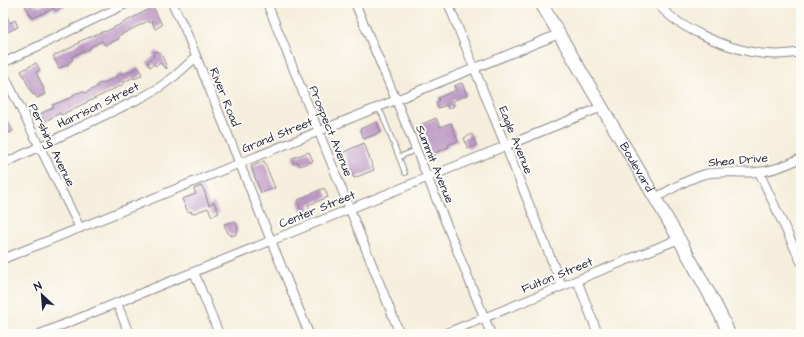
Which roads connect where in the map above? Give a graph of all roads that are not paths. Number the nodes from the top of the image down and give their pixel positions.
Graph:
1 (128, 3) edge
2 (172, 3) edge
3 (267, 3) edge
4 (355, 3) edge
5 (448, 3) edge
6 (541, 3) edge
7 (657, 3) edge
8 (559, 34) junction
9 (801, 52) edge
10 (196, 57) junction
11 (3, 63) edge
12 (474, 68) junction
13 (3, 73) edge
14 (396, 100) junction
15 (602, 107) junction
16 (377, 108) junction
17 (318, 131) junction
18 (40, 146) junction
19 (506, 146) junction
20 (416, 150) junction
21 (399, 157) junction
22 (801, 158) edge
23 (240, 163) junction
24 (3, 164) edge
25 (759, 172) junction
26 (405, 173) dead end
27 (427, 178) junction
28 (655, 198) junction
29 (350, 209) junction
30 (80, 228) junction
31 (679, 239) junction
32 (271, 241) junction
33 (3, 259) edge
34 (801, 262) edge
35 (194, 272) junction
36 (577, 280) junction
37 (562, 286) junction
38 (117, 303) junction
39 (484, 318) junction
40 (40, 334) edge
41 (129, 334) edge
42 (219, 334) edge
43 (309, 334) edge
44 (400, 334) edge
45 (444, 334) edge
46 (490, 334) edge
47 (598, 334) edge
48 (729, 334) edge

1 - 11 street
2 - 10 street, River Road
3 - 17 street, Prospect Avenue
4 - 14 street, Summit Avenue
5 - 12 street, Eagle Avenue
6 - 8 street, Boulevard
7 - 9 street
8 - 12 street, Grand Street
8 - 15 street, Boulevard
10 - 18 street, Harrison Street
10 - 23 street, River Road
12 - 14 street, Grand Street
12 - 19 street, Eagle Avenue
13 - 18 street, Pershing Avenue
14 - 16 street, Grand Street
14 - 20 street, Summit Avenue
15 - 19 street, Center Street
15 - 28 street, Boulevard
16 - 17 street, Grand Street
16 - 21 lane
17 - 23 street, Grand Street
17 - 29 street, Prospect Avenue
18 - 24 street, Harrison Street
18 - 30 street, Pershing Avenue
19 - 27 street, Center Street
19 - 37 street, Eagle Avenue
20 - 21 lane
20 - 27 street, Summit Avenue
21 - 26 lane
22 - 25 street, Shea Drive
23 - 30 street, Grand Street
23 - 32 street, River Road
25 - 28 street, Shea Drive
25 - 34 street
27 - 29 street, Center Street
27 - 39 street, Summit Avenue
28 - 31 street, Boulevard
29 - 32 street, Center Street
29 - 44 street, Prospect Avenue
30 - 33 street, Grand Street
31 - 36 street, Fulton Street
31 - 48 street, Boulevard
32 - 35 street, Center Street
32 - 43 street, River Road
35 - 38 street, Center Street
35 - 42 street
36 - 37 street, Fulton Street
36 - 47 street
37 - 39 street, Fulton Street
38 - 40 street, Center Street
38 - 41 street
39 - 45 street, Fulton Street
39 - 46 street, Summit Avenue

